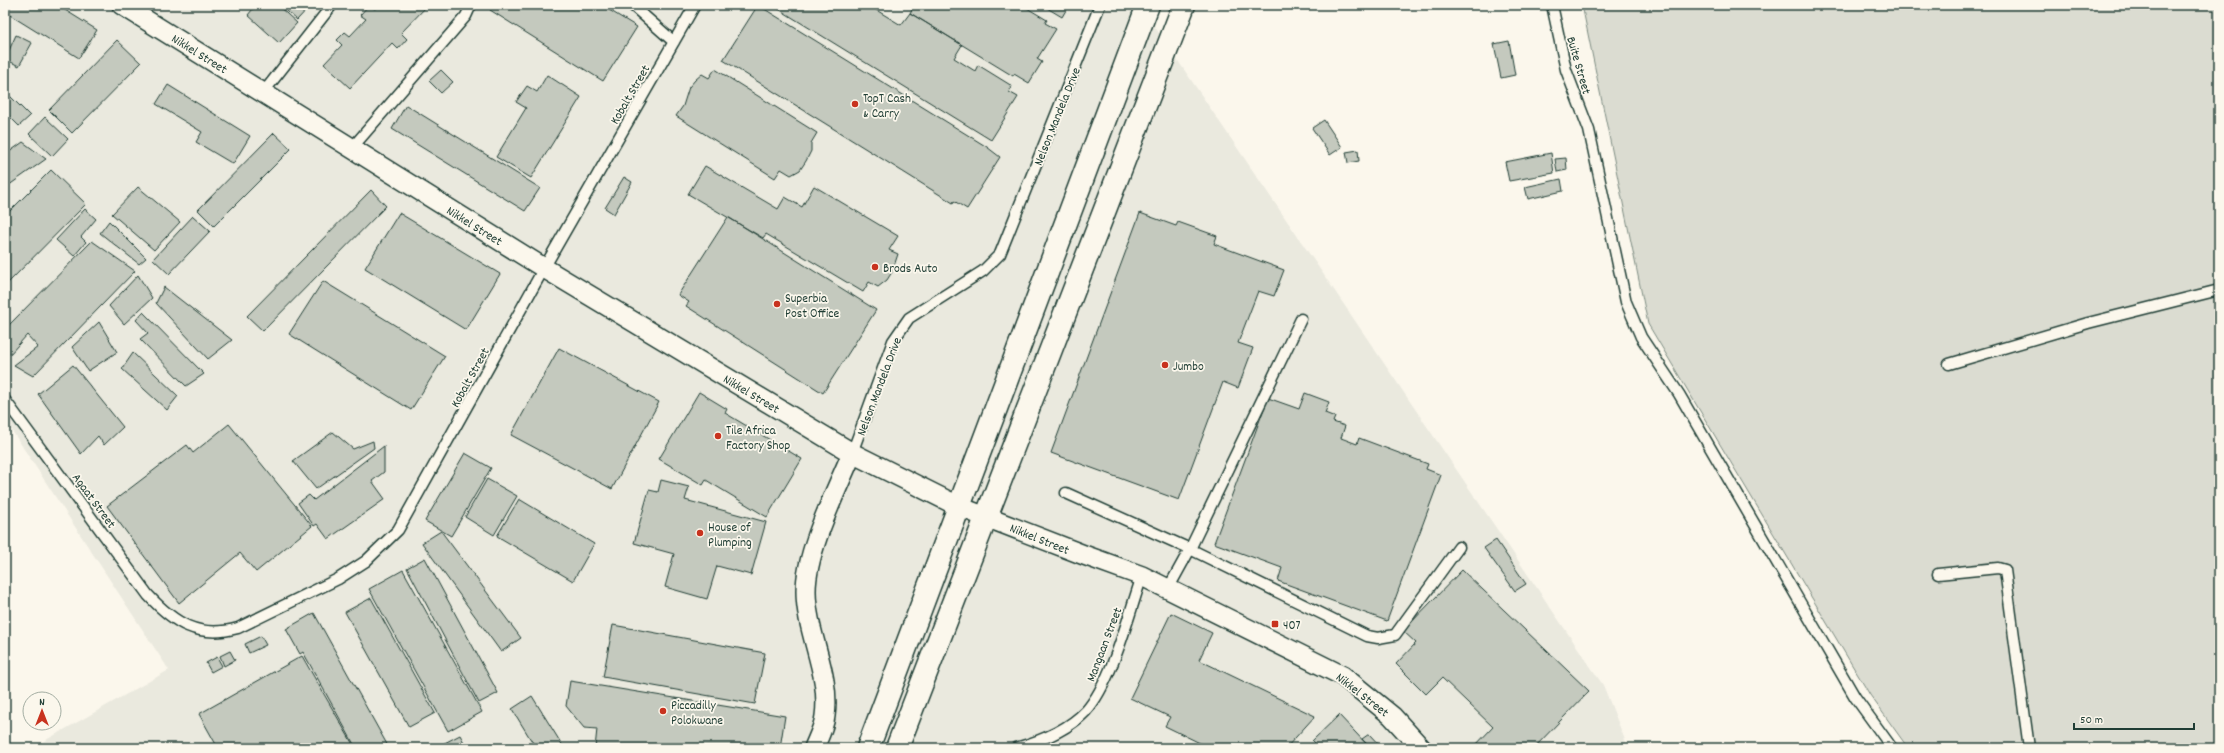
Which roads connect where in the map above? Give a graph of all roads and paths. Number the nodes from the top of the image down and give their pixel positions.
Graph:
1 (122, 5) edge
2 (332, 5) edge
3 (471, 5) edge
4 (632, 5) edge
5 (695, 5) edge
6 (1148, 5) edge
7 (1184, 5) edge
8 (1552, 5) edge
9 (1100, 7) edge
10 (674, 42) junction
11 (263, 93) junction
12 (352, 148) junction
13 (544, 268) junction
14 (2219, 290) edge
15 (1301, 319) dead end
16 (1950, 364) dead end
17 (5, 400) edge
18 (852, 454) junction
19 (1066, 493) dead end
20 (960, 506) junction
21 (986, 517) junction
22 (1459, 546) dead end
23 (1190, 549) junction
24 (1938, 574) dead end
25 (1142, 576) junction
26 (1168, 589) junction
27 (166, 614) joint
28 (814, 748) edge
29 (868, 748) edge
30 (897, 748) edge
31 (1016, 748) edge
32 (1421, 748) edge
33 (1892, 748) edge
34 (2029, 748) edge

1 - 11 street, Nikkel Street
2 - 11 lane
3 - 12 lane
4 - 10 lane
5 - 10 lane, Kobalt Street
6 - 20 main road
7 - 21 main road
8 - 33 lane, Buite Street
9 - 18 lane, Nelson Mandela Drive
10 - 13 lane, Kobalt Street
11 - 12 street, Nikkel Street
12 - 13 street, Nikkel Street
13 - 18 street, Nikkel Street
13 - 27 lane, Kobalt Street
14 - 16 lane
15 - 23 lane
17 - 27 lane, Agaat Street
18 - 20 street, Nikkel Street
18 - 28 street, Nelson Mandela Drive
19 - 23 lane
20 - 21 street, Nikkel Street
20 - 29 main road
21 - 25 street, Nikkel Street
21 - 30 main road
22 - 23 lane
23 - 26 lane
24 - 34 lane
25 - 26 street, Nikkel Street
25 - 31 lane, Mangaan Street
26 - 32 street, Nikkel Street

